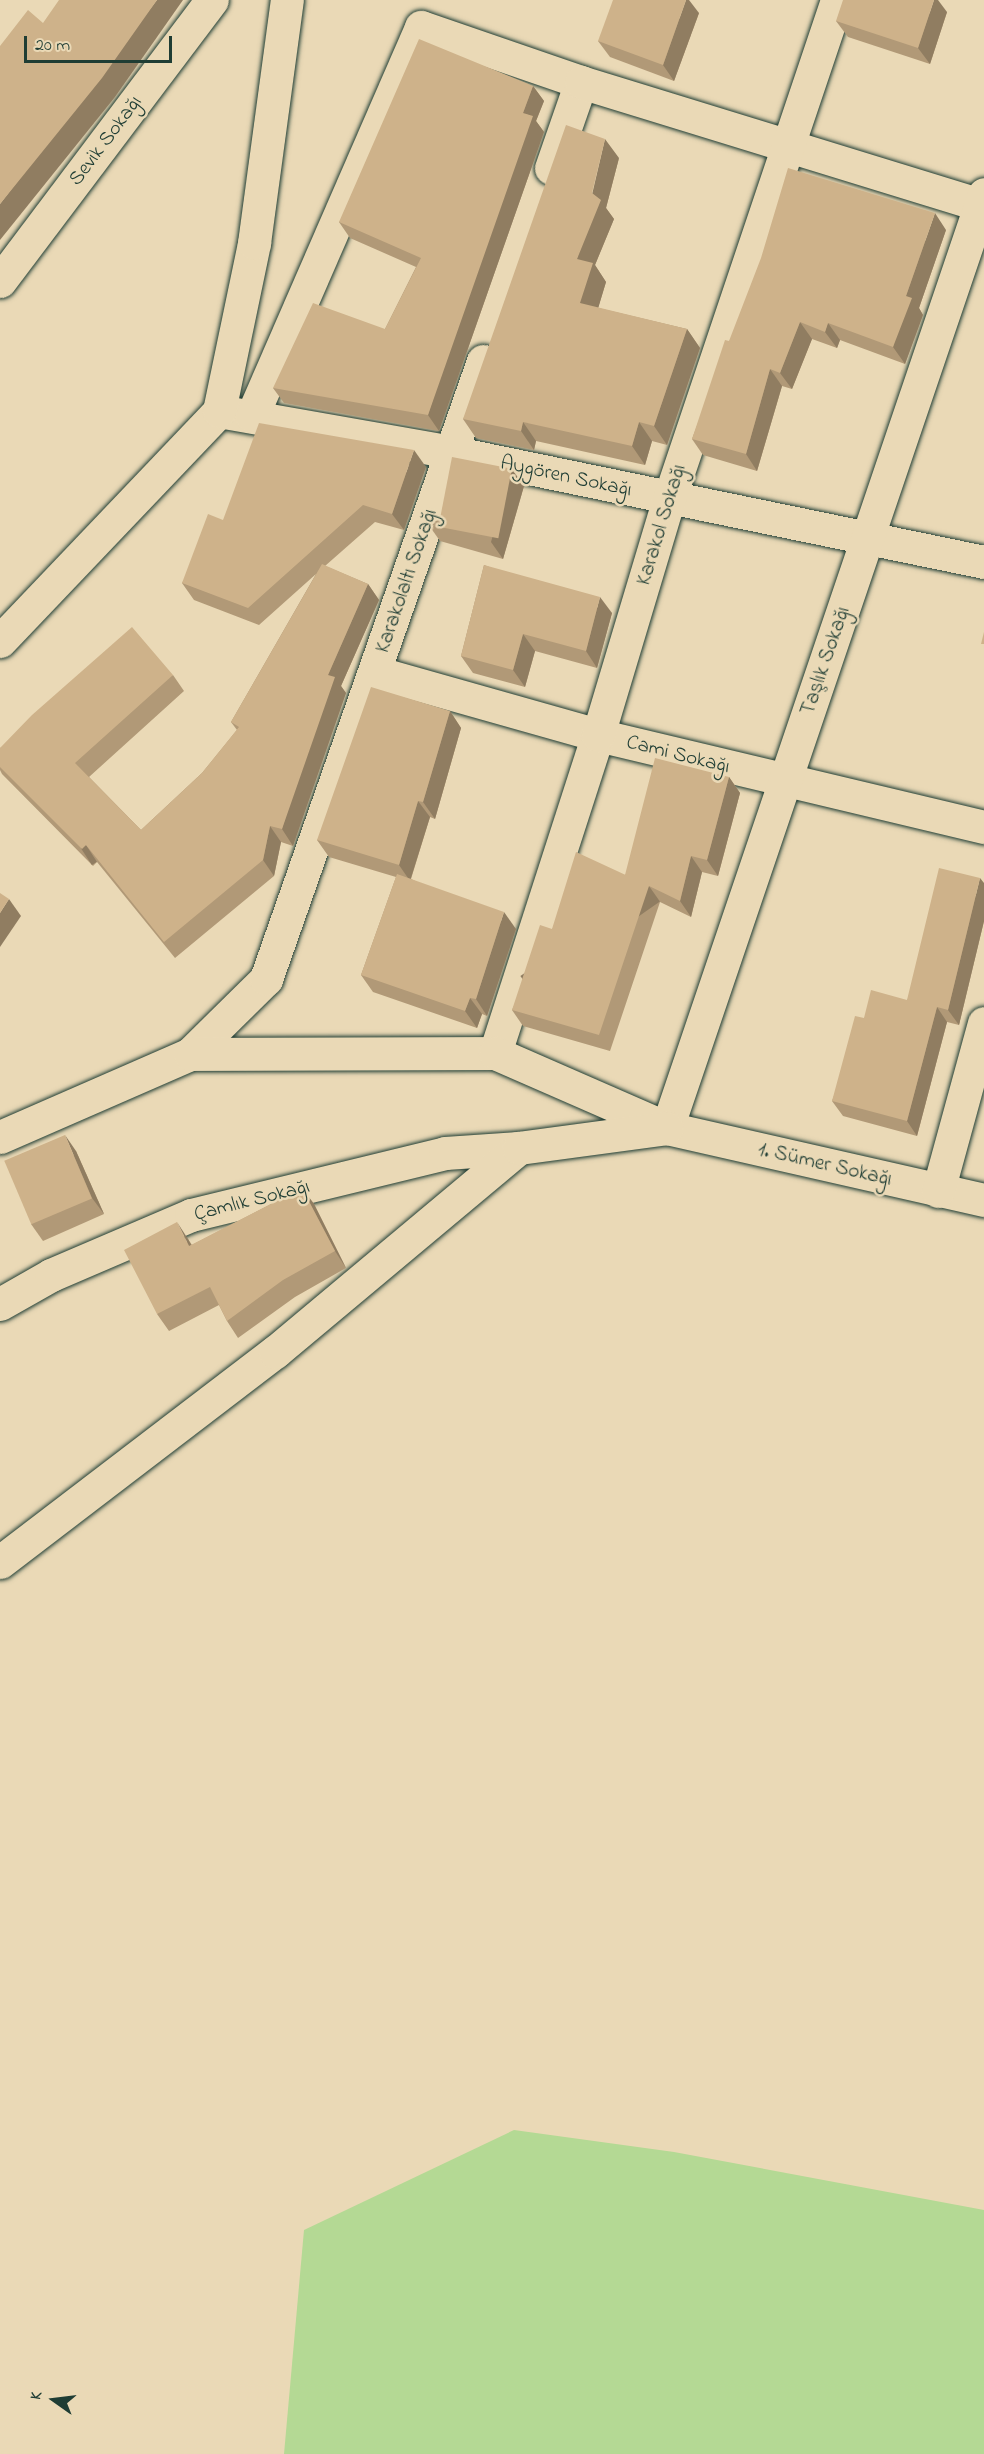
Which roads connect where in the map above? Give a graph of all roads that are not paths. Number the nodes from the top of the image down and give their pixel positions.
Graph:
1 (212, 0) edge
2 (287, 0) edge
3 (837, 0) edge
4 (581, 81) junction
5 (789, 145) junction
6 (542, 192) edge
7 (983, 202) edge
8 (1, 283) edge
9 (492, 337) edge
10 (219, 411) junction
11 (252, 416) junction
12 (451, 452) junction
13 (669, 499) junction
14 (867, 539) junction
15 (984, 562) edge
16 (0, 641) edge
17 (375, 672) junction
18 (598, 735) junction
19 (785, 781) junction
20 (984, 827) edge
21 (984, 1023) edge
22 (495, 1053) junction
23 (190, 1054) junction
24 (667, 1128) junction
25 (0, 1137) edge
26 (519, 1148) junction
27 (939, 1191) junction
28 (984, 1200) edge
29 (0, 1304) edge
30 (0, 1562) edge

1 - 8 street, Sevik Sokağı
2 - 10 street
3 - 5 street, Karakol Sokağı
4 - 5 street
4 - 6 street
4 - 11 street
5 - 7 street
5 - 13 street, Karakol Sokağı
7 - 14 street, Taşlık Sokağı
9 - 12 street, Karakolaltı Sokağı
10 - 11 street, Aygören Sokağı
10 - 16 street
11 - 12 street, Aygören Sokağı
12 - 13 street, Aygören Sokağı
12 - 17 street, Karakolaltı Sokağı
13 - 14 street, Aygören Sokağı
13 - 18 street, Karakol Sokağı
14 - 15 street, Aygören Sokağı
14 - 19 street, Taşlık Sokağı
17 - 18 street, Cami Sokağı
17 - 23 street, Karakolaltı Sokağı
18 - 19 street, Cami Sokağı
18 - 22 street, Karakol Sokağı
19 - 20 street, Cami Sokağı
19 - 24 street, Taşlık Sokağı
21 - 27 street
22 - 23 street
22 - 24 street
23 - 25 street
24 - 26 street, Çamlık Sokağı
24 - 27 street, 1. Sümer Sokağı
26 - 29 street, Çamlık Sokağı
26 - 30 street
27 - 28 street, 1. Sümer Sokağı

